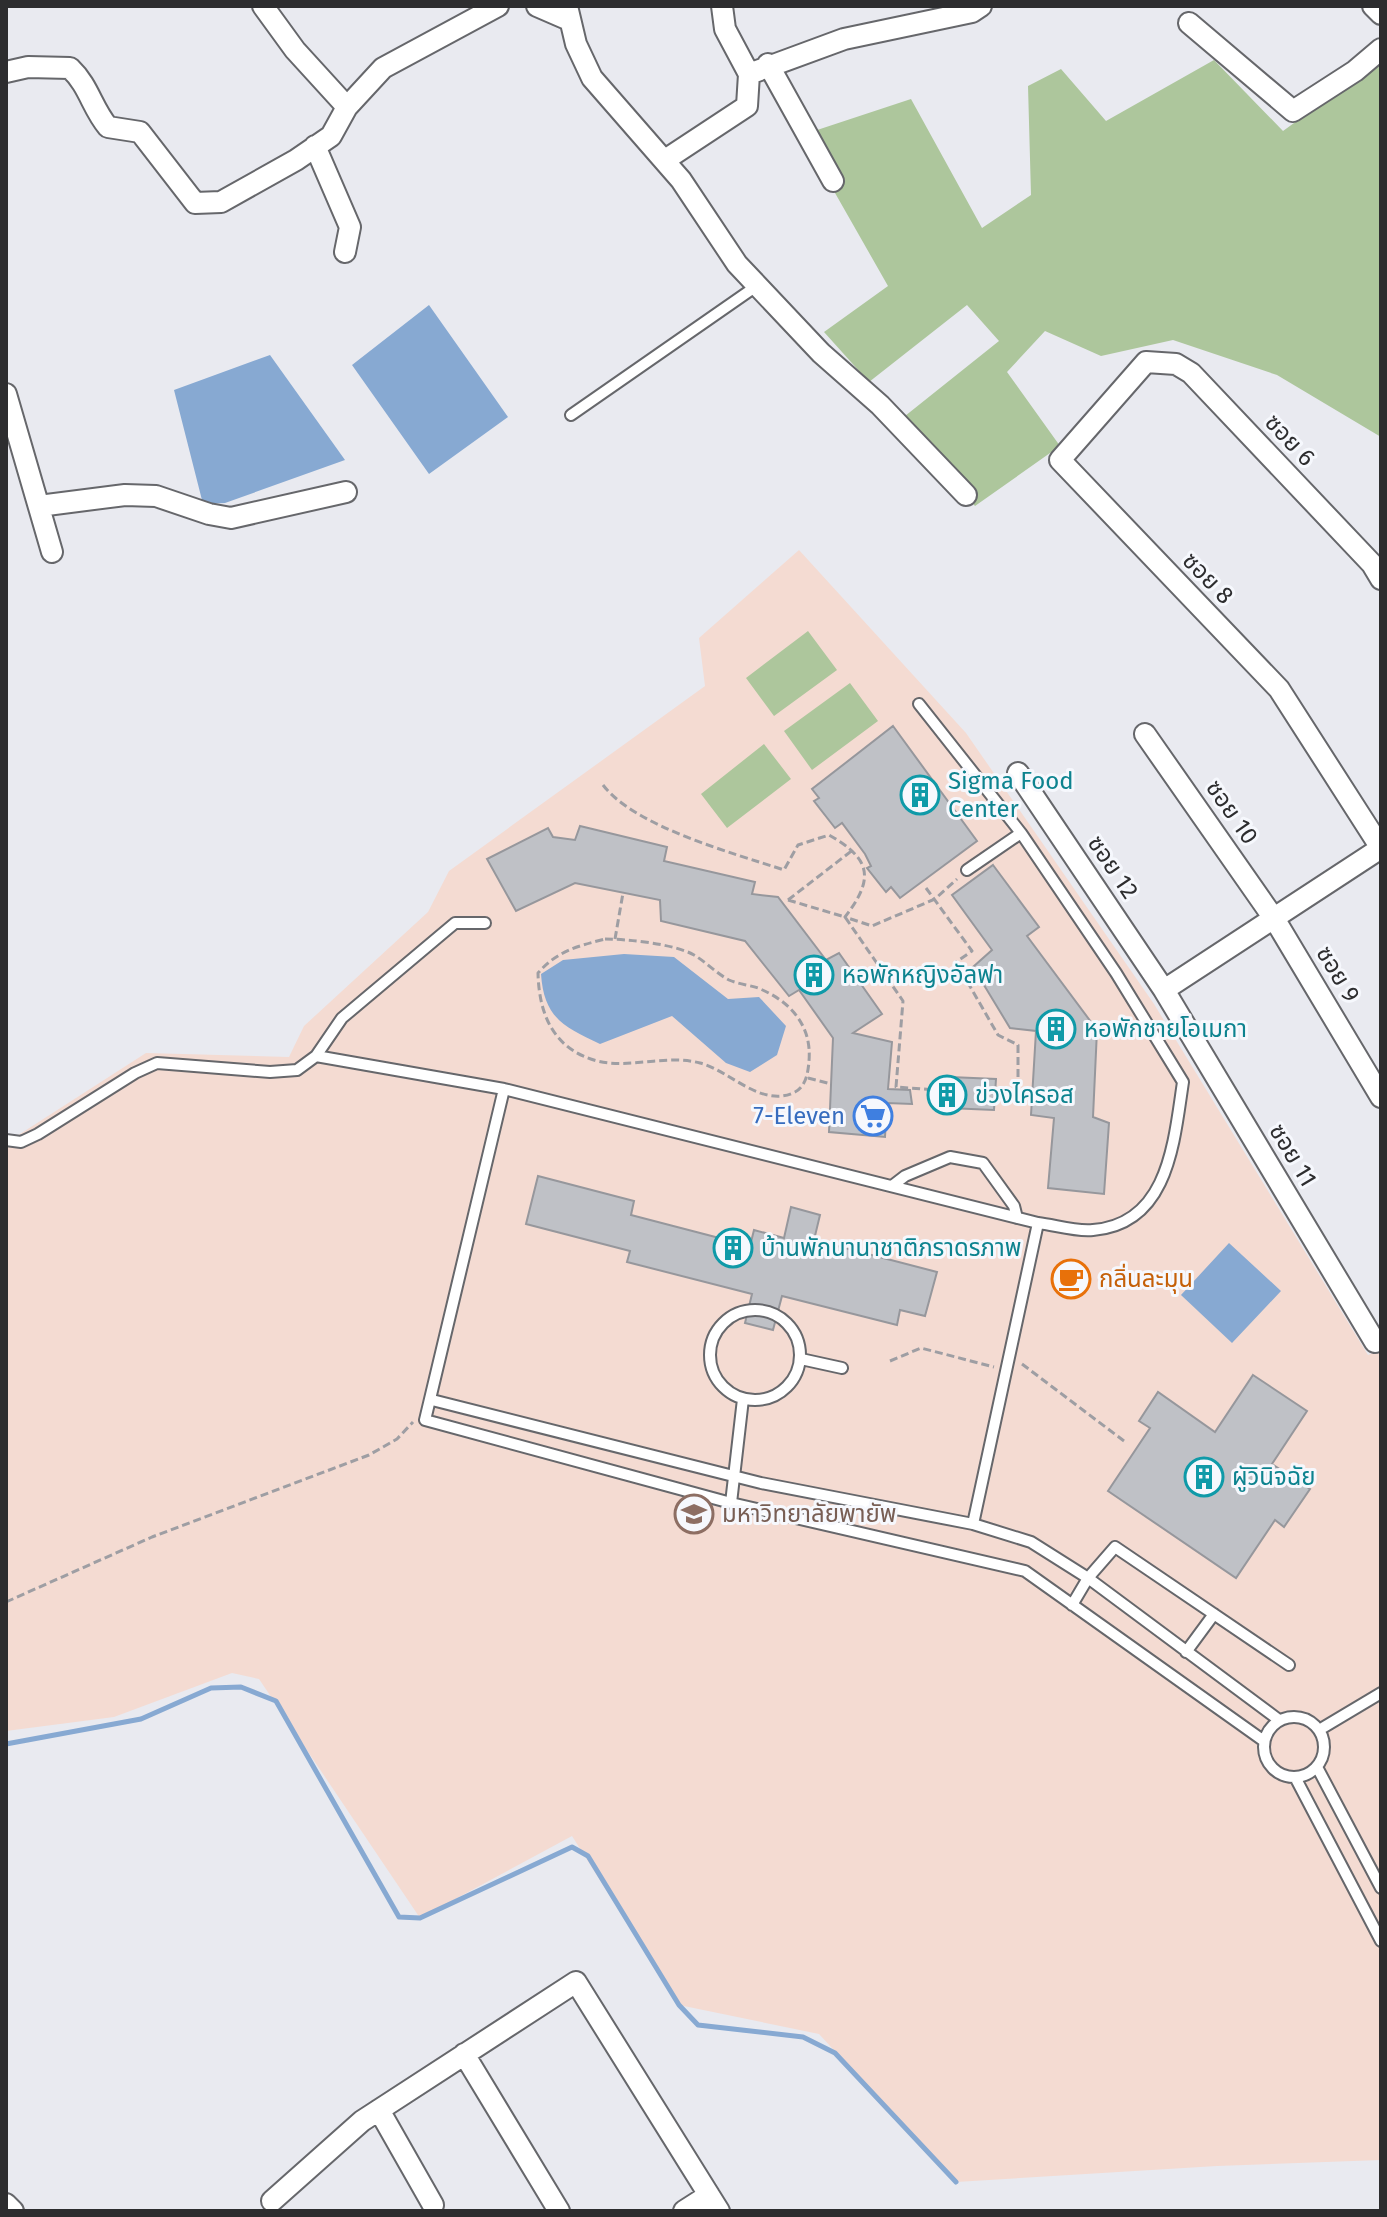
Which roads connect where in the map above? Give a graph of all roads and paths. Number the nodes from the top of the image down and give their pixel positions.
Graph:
1 (263, 6) edge
2 (498, 6) edge
3 (537, 6) edge
4 (722, 6) edge
5 (981, 6) edge
6 (1373, 6) edge
7 (567, 13) edge
8 (1381, 14) edge
9 (1189, 23) dead end
10 (1381, 49) edge
11 (768, 64) junction
12 (6, 72) edge
13 (749, 74) junction
14 (347, 107) junction
15 (315, 146) junction
16 (665, 160) junction
17 (833, 181) dead end
18 (345, 252) dead end
19 (758, 285) junction
20 (1146, 362) joint
21 (6, 394) edge
22 (571, 415) dead end
23 (346, 492) dead end
24 (966, 495) dead end
25 (39, 506) junction
26 (52, 552) dead end
27 (1381, 579) edge
28 (919, 704) dead end
29 (1145, 734) dead end
30 (1018, 773) dead end
31 (603, 785) dead end
32 (1021, 833) junction
33 (1381, 848) edge
34 (854, 849) junction
35 (967, 870) joint
36 (926, 888) dead end
37 (623, 893) dead end
38 (935, 899) junction
39 (845, 917) junction
40 (1275, 920) junction
41 (485, 923) dead end
42 (615, 939) junction
43 (1164, 990) junction
44 (316, 1056) junction
45 (808, 1078) junction
46 (831, 1084) dead end
47 (504, 1089) junction
48 (950, 1091) dead end
49 (995, 1096) dead end
50 (1381, 1097) edge
51 (6, 1140) edge
52 (892, 1186) junction
53 (1017, 1218) junction
54 (1038, 1223) junction
55 (1381, 1339) edge
56 (801, 1359) junction
57 (890, 1361) dead end
58 (1007, 1366) junction
59 (842, 1368) dead end
60 (743, 1399) junction
61 (432, 1400) junction
62 (425, 1420) junction
63 (1124, 1441) dead end
64 (736, 1476) junction
65 (731, 1503) junction
66 (973, 1524) junction
67 (1088, 1578) junction
68 (6, 1602) edge
69 (1072, 1605) junction
70 (1214, 1614) junction
71 (1186, 1652) junction
72 (1289, 1665) dead end
73 (1381, 1693) edge
74 (1279, 1720) junction
75 (1319, 1730) junction
76 (1264, 1741) junction
77 (1317, 1767) junction
78 (1295, 1777) junction
79 (1381, 1888) edge
80 (1381, 1941) edge
81 (464, 2054) junction
82 (379, 2110) junction
83 (272, 2201) dead end
84 (714, 2203) edge
85 (6, 2204) edge
86 (433, 2205) dead end
87 (13, 2211) edge
88 (559, 2211) edge
89 (684, 2211) edge

1 - 14 street
2 - 14 street
3 - 7 street
4 - 13 street
5 - 11 street
6 - 8 street
7 - 16 street
9 - 10 street
11 - 13 street
11 - 17 street
12 - 15 street
13 - 16 street
14 - 15 street
15 - 18 street
16 - 19 street
19 - 22 lane
19 - 24 street
20 - 27 street, ซอย 6
20 - 33 street, ซอย 8
21 - 25 street
23 - 25 street
25 - 26 street
28 - 32 lane
29 - 40 street, ซอย 10
30 - 43 street, ซอย 12
31 - 34 path
32 - 35 lane
32 - 54 lane
33 - 40 street
34 - 39 path
34 - 39 path
35 - 38 path
36 - 38 path
37 - 42 path
38 - 39 path
38 - 49 path
39 - 48 path
40 - 43 street
40 - 50 street, ซอย 9
41 - 44 lane
42 - 45 path
42 - 45 path
43 - 55 street, ซอย 11
44 - 47 lane
44 - 51 lane
45 - 46 path
47 - 52 lane
47 - 61 lane
52 - 53 lane
52 - 53 lane
53 - 54 lane
54 - 58 lane
56 - 59 lane
56 - 60 lane
56 - 60 lane
57 - 58 path
58 - 63 path
58 - 66 lane
60 - 64 lane
61 - 62 lane
61 - 64 lane
62 - 65 lane
62 - 68 path
64 - 65 lane
64 - 66 lane
65 - 69 lane
66 - 67 lane
67 - 69 lane
67 - 70 lane
67 - 71 lane
69 - 76 lane
70 - 71 lane
70 - 72 lane
71 - 74 lane
73 - 75 lane
74 - 75 lane
74 - 76 lane
75 - 77 lane
76 - 78 lane
77 - 78 lane
77 - 79 lane
78 - 80 lane
81 - 82 street
81 - 84 street
81 - 88 street
82 - 83 street
82 - 86 street
84 - 89 street
85 - 87 street

